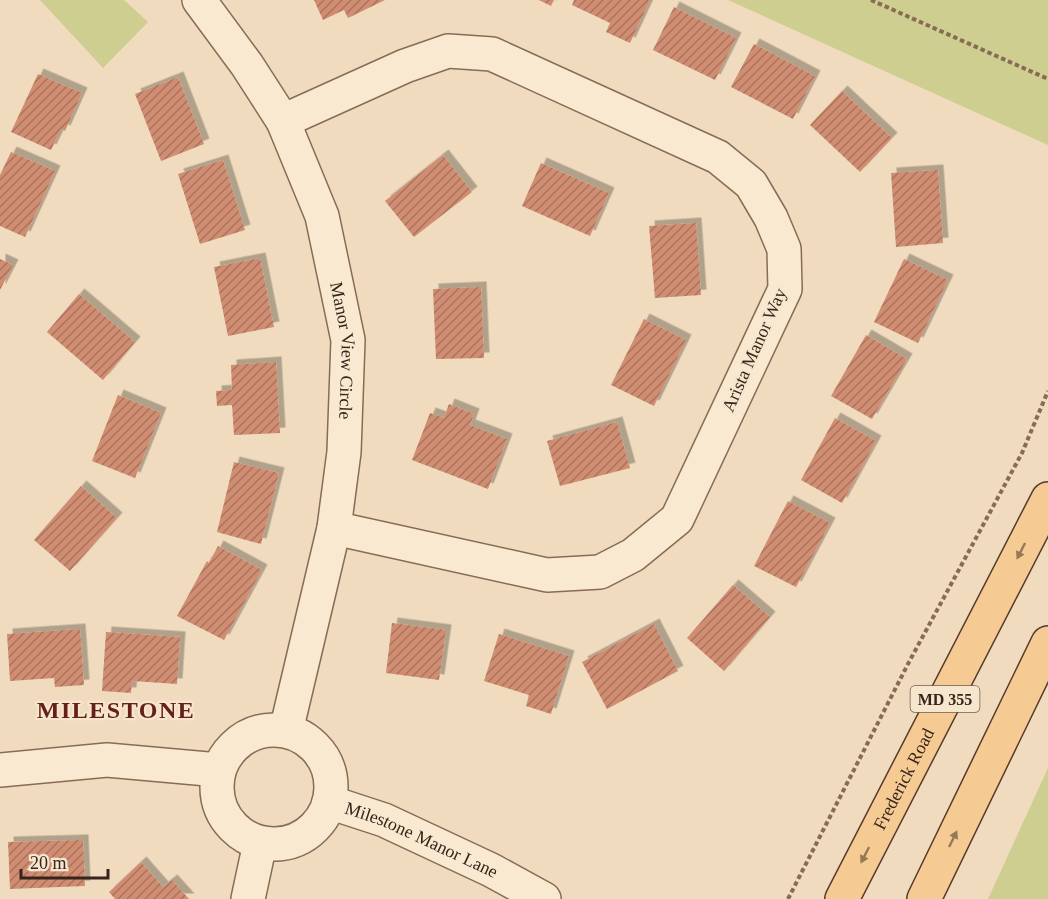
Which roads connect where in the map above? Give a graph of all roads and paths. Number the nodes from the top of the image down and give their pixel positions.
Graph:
1 (199, 0) edge
2 (871, 0) edge
3 (1048, 79) edge
4 (283, 121) junction
5 (1048, 391) edge
6 (1048, 499) edge
7 (334, 528) junction
8 (1048, 643) edge
9 (286, 731) junction
10 (0, 770) edge
11 (219, 770) junction
12 (329, 802) junction
13 (260, 843) junction
14 (248, 899) edge
15 (544, 899) edge
16 (788, 899) edge
17 (842, 899) edge
18 (924, 899) edge

1 - 4 street, Manor View Circle
2 - 3 path
4 - 7 street, Manor View Circle
4 - 7 street, Arista Manor Way
5 - 16 path
6 -> 17 main road, Frederick Road / MD 355
7 - 9 street, Manor View Circle
18 -> 8 main road
9 - 11 street
9 - 12 street
10 - 11 street
11 - 13 street
12 - 13 street
12 - 15 street, Milestone Manor Lane
13 - 14 street

